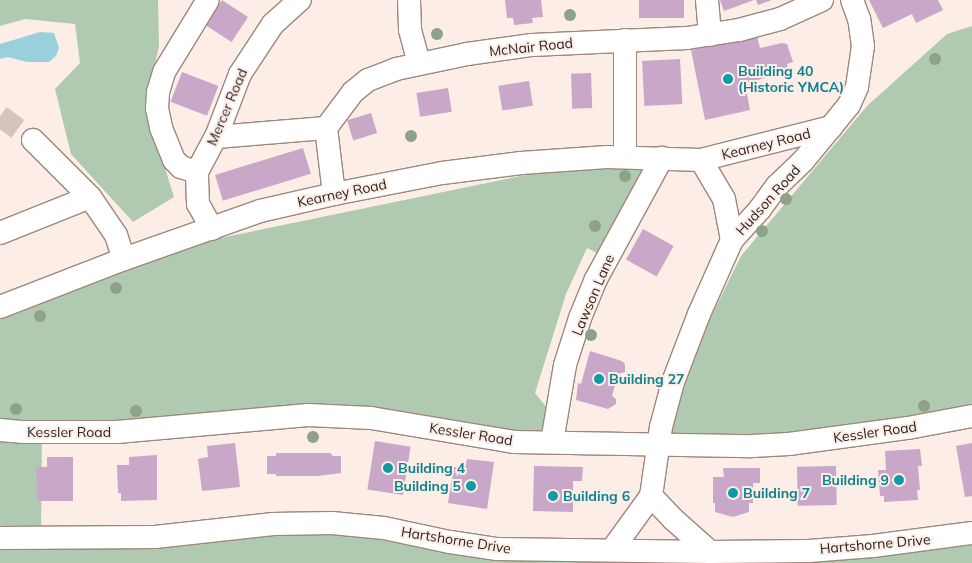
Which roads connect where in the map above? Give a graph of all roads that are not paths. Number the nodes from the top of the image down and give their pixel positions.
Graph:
1 (208, 0) edge
2 (300, 0) edge
3 (409, 0) edge
4 (707, 0) edge
5 (822, 0) edge
6 (852, 0) edge
7 (710, 35) junction
8 (625, 40) junction
9 (419, 64) junction
10 (831, 127) junction
11 (326, 128) junction
12 (216, 137) junction
13 (33, 140) tunnel mouth
14 (625, 157) junction
15 (662, 158) junction
16 (701, 160) junction
17 (197, 172) junction
18 (334, 194) junction
19 (90, 197) junction
20 (212, 229) junction
21 (0, 232) edge
22 (732, 240) junction
23 (124, 259) junction
24 (0, 307) edge
25 (972, 416) edge
26 (0, 430) edge
27 (552, 442) junction
28 (658, 446) junction
29 (651, 496) junction
30 (972, 533) edge
31 (0, 538) edge
32 (612, 550) junction
33 (710, 552) junction

1 - 17 street
2 - 12 street, Mercer Road
3 - 9 street
4 - 7 street
5 - 7 street, McNair Road
6 - 10 street, Hudson Road
7 - 8 street, McNair Road
8 - 9 street, McNair Road
8 - 14 street
9 - 11 street, McNair Road
10 - 16 street, Kearney Road
10 - 22 street, Hudson Road
11 - 12 street
11 - 18 street
12 - 17 street, Mercer Road
13 - 19 street
14 - 15 street, Kearney Road
14 - 18 street, Kearney Road
15 - 16 street, Kearney Road
15 - 27 street, Lawson Lane
16 - 22 street, Kearney Road
17 - 20 street
18 - 20 street, Kearney Road
19 - 21 street
19 - 23 street
20 - 23 street, Kearney Road
22 - 28 street, Hudson Road
23 - 24 street, Kearney Road
25 - 28 street, Kessler Road
26 - 27 street, Kessler Road
27 - 28 street, Kessler Road
28 - 29 street, Hudson Road
29 - 32 street, Hudson Road
29 - 33 street
30 - 33 street, Hartshorne Drive
31 - 32 street, Hartshorne Drive
32 - 33 street, Hartshorne Drive

